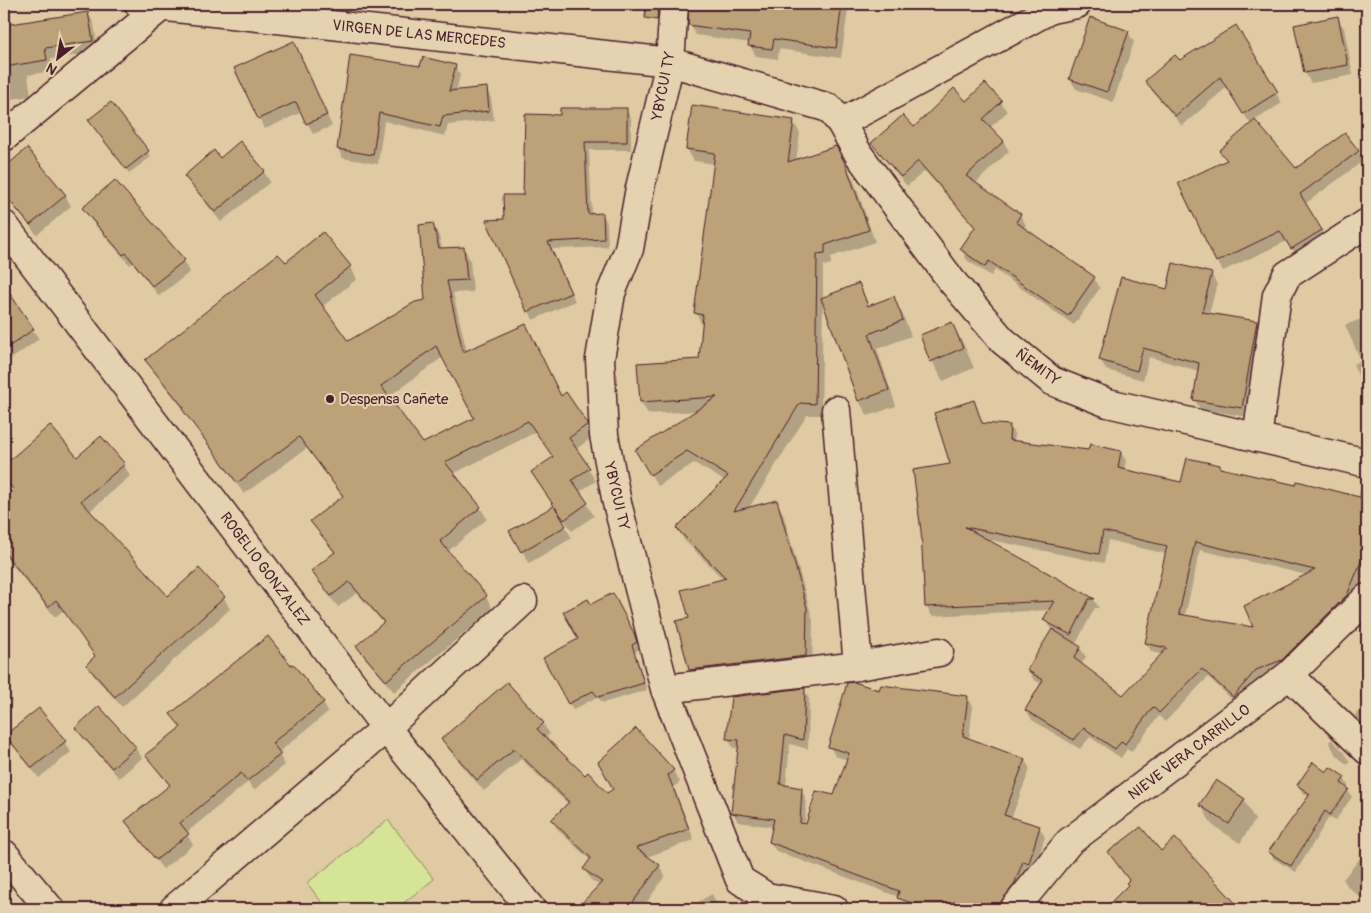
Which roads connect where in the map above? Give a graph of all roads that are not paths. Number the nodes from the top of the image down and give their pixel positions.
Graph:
1 (674, 4) edge
2 (1077, 4) edge
3 (150, 5) edge
4 (670, 62) junction
5 (841, 123) junction
6 (4, 137) edge
7 (1367, 222) edge
8 (4, 225) edge
9 (836, 410) dead end
10 (1257, 438) junction
11 (1367, 463) edge
12 (1367, 598) edge
13 (523, 601) dead end
14 (939, 652) dead end
15 (858, 666) junction
16 (1290, 675) junction
17 (665, 689) junction
18 (386, 728) junction
19 (1367, 750) edge
20 (4, 854) edge
21 (50, 909) edge
22 (174, 909) edge
23 (531, 909) edge
24 (834, 909) edge
25 (1014, 909) edge

1 - 4 street, YBYCUI TY
2 - 5 street
3 - 4 street, VIRGEN DE LAS MERCEDES
3 - 6 street
4 - 5 street, VIRGEN DE LAS MERCEDES
4 - 17 street, YBYCUI TY
5 - 10 street, ÑEMITY
7 - 10 street
8 - 18 street, ROGELIO GONZALEZ
9 - 15 street
10 - 11 street, ÑEMITY
12 - 16 street, NIEVE VERA CARRILLO
13 - 18 street
14 - 15 street
15 - 17 street
16 - 19 street
16 - 25 street, NIEVE VERA CARRILLO
17 - 24 street, YBYCUI TY
18 - 22 street
18 - 23 street, ROGELIO GONZALEZ
20 - 21 street

